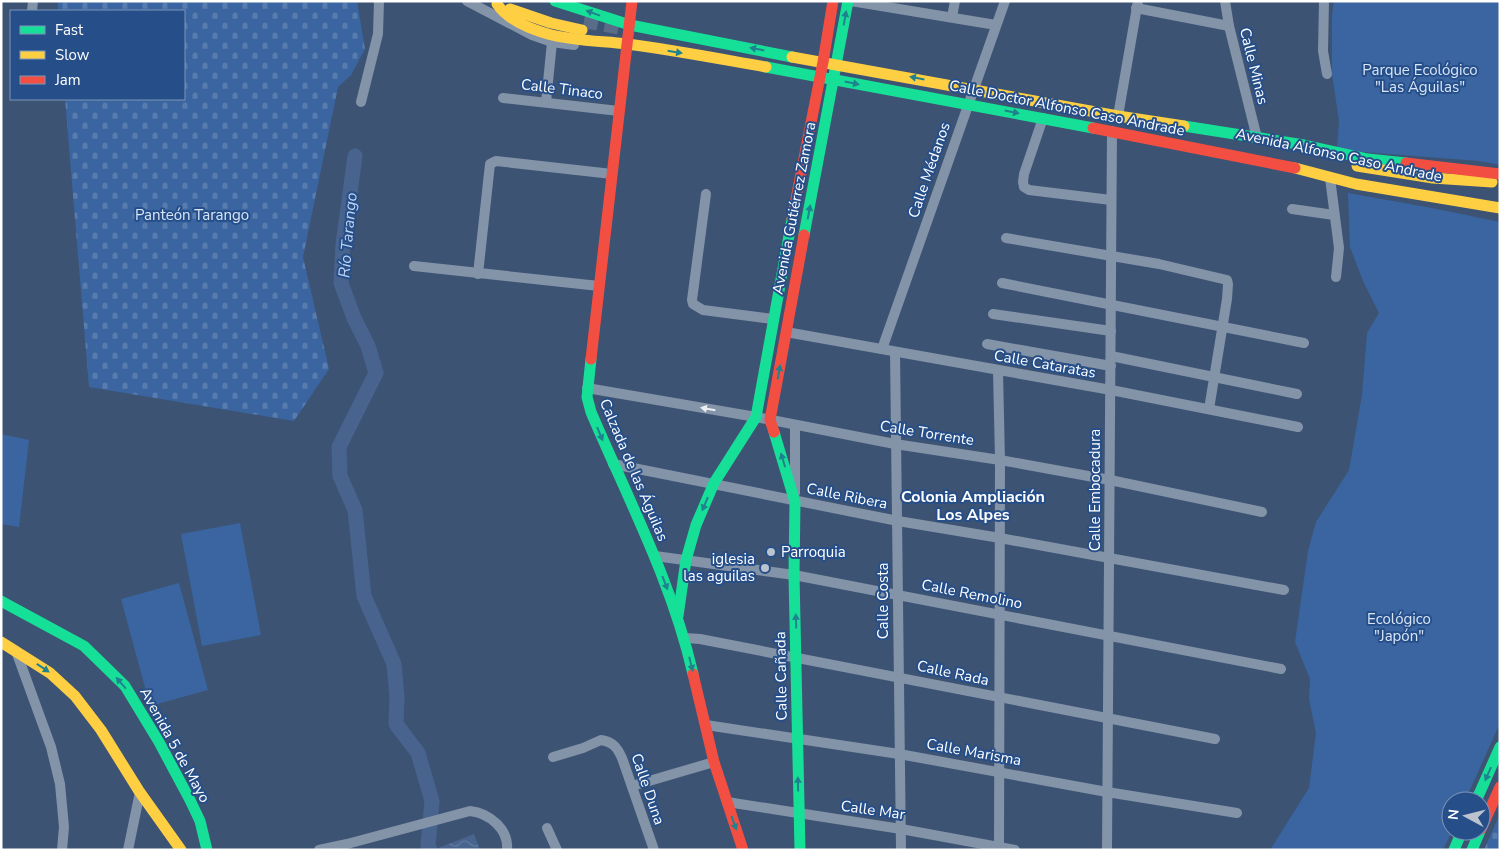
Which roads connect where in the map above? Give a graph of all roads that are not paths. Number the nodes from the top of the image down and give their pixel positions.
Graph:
1 (379, 1) edge
2 (468, 1) edge
3 (514, 1) edge
4 (555, 1) edge
5 (632, 1) edge
6 (833, 1) edge
7 (850, 1) edge
8 (955, 1) edge
9 (1005, 1) edge
10 (1225, 1) edge
11 (1324, 1) edge
12 (494, 3) edge
13 (1137, 4) edge
14 (952, 17) junction
15 (630, 25) junction
16 (996, 25) junction
17 (1229, 26) junction
18 (552, 42) junction
19 (627, 48) junction
20 (823, 62) junction
21 (836, 64) junction
22 (1327, 74) dead end
23 (820, 76) junction
24 (833, 79) junction
25 (973, 90) junction
26 (503, 98) dead end
27 (361, 102) dead end
28 (546, 102) junction
29 (968, 104) junction
30 (619, 111) junction
31 (1118, 116) junction
32 (1043, 118) junction
33 (1112, 131) junction
34 (1256, 138) junction
35 (612, 174) junction
36 (1500, 174) edge
37 (1330, 178) junction
38 (1500, 182) edge
39 (706, 194) dead end
40 (1465, 196) junction
41 (1112, 200) junction
42 (1454, 200) junction
43 (1498, 206) edge
44 (1292, 209) dead end
45 (1334, 215) junction
46 (1006, 238) dead end
47 (1111, 256) junction
48 (414, 266) dead end
49 (478, 274) junction
50 (1336, 277) dead end
51 (780, 284) junction
52 (1002, 284) dead end
53 (599, 286) junction
54 (795, 286) junction
55 (1111, 305) junction
56 (993, 314) dead end
57 (773, 320) junction
58 (1222, 326) junction
59 (1111, 331) junction
60 (786, 332) junction
61 (1304, 343) dead end
62 (987, 344) dead end
63 (882, 349) junction
64 (895, 352) junction
65 (1111, 361) junction
66 (998, 371) junction
67 (1213, 378) junction
68 (586, 388) junction
69 (1111, 390) junction
70 (1298, 394) dead end
71 (1209, 410) junction
72 (756, 417) junction
73 (770, 420) junction
74 (795, 425) junction
75 (1298, 427) dead end
76 (895, 444) junction
77 (1000, 460) junction
78 (613, 464) junction
79 (1110, 480) junction
80 (714, 484) junction
81 (795, 502) junction
82 (1262, 512) dead end
83 (898, 521) junction
84 (1000, 538) junction
85 (655, 556) junction
86 (1109, 559) junction
87 (686, 560) junction
88 (794, 575) junction
89 (1284, 590) dead end
90 (898, 595) junction
91 (1, 601) edge
92 (1000, 615) junction
93 (678, 617) junction
94 (1109, 637) junction
95 (685, 638) junction
96 (1, 642) edge
97 (16, 651) junction
98 (797, 658) junction
99 (1281, 669) dead end
100 (899, 677) junction
101 (1000, 698) junction
102 (1108, 718) junction
103 (706, 725) junction
104 (797, 738) junction
105 (1215, 739) dead end
106 (1500, 747) edge
107 (899, 754) junction
108 (553, 757) dead end
109 (714, 762) junction
110 (999, 772) junction
111 (632, 786) junction
112 (1500, 787) edge
113 (1480, 791) edge
114 (140, 792) junction
115 (1107, 792) junction
116 (727, 802) junction
117 (1491, 807) edge
118 (1236, 813) dead end
119 (799, 814) junction
120 (547, 828) dead end
121 (901, 829) junction
122 (999, 848) edge
123 (62, 850) edge
124 (128, 850) edge
125 (181, 850) edge
126 (207, 850) edge
127 (319, 850) edge
128 (507, 850) edge
129 (557, 850) edge
130 (654, 850) edge
131 (743, 850) edge
132 (800, 850) edge
133 (901, 850) edge
134 (1015, 850) edge
135 (1107, 850) edge

1 - 27 street
2 - 18 street
3 - 12 street
15 -> 4 street, Calle Doctor Alfonso Caso Andrade
5 - 15 street, Calzada de las Águilas
6 - 20 street, Avenida Gutiérrez Zamora
7 - 14 street
21 -> 7 street, Avenida Gutiérrez Zamora
8 - 14 street
9 - 16 street, Calle Médanos
10 - 17 street, Calle Minas
11 - 22 street
12 - 19 street, Calle Doctor Alfonso Caso Andrade
13 - 17 street
13 - 31 street
14 - 16 street
15 - 19 street, Calzada de las Águilas
20 -> 15 street, Calle Doctor Alfonso Caso Andrade
16 - 25 street, Calle Médanos
17 - 34 street, Calle Minas
18 - 19 street
18 - 28 street
19 -> 23 street, Calle Doctor Alfonso Caso Andrade
19 - 30 street, Calzada de las Águilas
20 - 21 street, Calle Doctor Alfonso Caso Andrade
20 - 23 street, Avenida Gutiérrez Zamora
21 - 24 street, Avenida Gutiérrez Zamora
25 -> 21 street, Calle Doctor Alfonso Caso Andrade
23 - 24 street, Calle Doctor Alfonso Caso Andrade
23 - 51 street, Avenida Gutiérrez Zamora
24 -> 29 street, Calle Doctor Alfonso Caso Andrade
54 -> 24 street, Avenida Gutiérrez Zamora
25 - 29 street, Calle Médanos
25 - 31 street, Calle Doctor Alfonso Caso Andrade
26 - 28 street, Calle Tinaco
28 - 30 street, Calle Tinaco
29 -> 32 street, Calle Doctor Alfonso Caso Andrade
29 - 63 street, Calle Médanos
30 - 35 street, Calzada de las Águilas
31 - 34 street, Calle Doctor Alfonso Caso Andrade
32 - 33 street, Calle Doctor Alfonso Caso Andrade
32 - 41 street
33 - 37 street, Calle Doctor Alfonso Caso Andrade
33 - 41 street, Calle Embocadura
34 - 36 street, Calle Doctor Alfonso Caso Andrade
35 - 49 street
35 - 53 street, Calzada de las Águilas
37 - 42 street, Calle Doctor Alfonso Caso Andrade
37 - 45 street
38 - 40 street, Avenida Alfonso Caso Andrade
39 - 57 street
40 - 42 street
40 - 43 street, Avenida Alfonso Caso Andrade
41 - 47 street, Calle Embocadura
42 - 43 street, Calle Doctor Alfonso Caso Andrade
44 - 45 street
45 - 50 street
46 - 47 street
47 - 55 street, Calle Embocadura
47 - 58 street
48 - 49 street
49 - 53 street
51 - 54 street
51 - 57 street, Avenida Gutiérrez Zamora
52 - 55 street
53 - 68 street, Calzada de las Águilas
54 - 60 street, Avenida Gutiérrez Zamora
55 - 58 street
55 - 59 street, Calle Embocadura
56 - 59 street
57 - 72 street, Avenida Gutiérrez Zamora
58 - 61 street
58 - 67 street
59 - 65 street, Calle Embocadura
60 - 63 street, Calle Cataratas
73 -> 60 street, Avenida Gutiérrez Zamora
62 - 65 street
63 - 64 street, Calle Cataratas
64 - 66 street, Calle Cataratas
64 - 76 street, Calle Costa
65 - 67 street
65 - 69 street, Calle Embocadura
66 - 69 street, Calle Cataratas
66 - 77 street
67 - 70 street
67 - 71 street
72 -> 68 street, Calle Torrente
68 -> 78 street, Calzada de las Águilas
69 - 71 street, Calle Cataratas
69 - 79 street, Calle Embocadura
71 - 75 street, Calle Cataratas
72 - 73 street, Calle Torrente
72 - 80 street
73 - 74 street, Calle Torrente
81 -> 73 street, Calle Cañada
74 - 76 street, Calle Torrente
74 - 81 street, Calle Cañada
76 - 77 street, Calle Torrente
76 - 83 street, Calle Costa
77 - 79 street, Calle Torrente
77 - 84 street
78 - 80 street, Calle Ribera
78 - 85 street, Calzada de las Águilas
79 - 82 street, Calle Torrente
79 - 86 street, Calle Embocadura
80 - 81 street, Calle Ribera
80 -> 87 street
81 - 83 street, Calle Ribera
81 - 88 street, Calle Cañada
83 - 84 street, Calle Ribera
83 - 90 street, Calle Costa
84 - 86 street, Calle Ribera
84 - 92 street
85 - 87 street, Calle Remolino
85 -> 93 street, Calzada de las Águilas
86 - 89 street, Calle Ribera
86 - 94 street, Calle Embocadura
87 - 88 street, Calle Remolino
87 - 93 street
88 - 90 street, Calle Remolino
98 -> 88 street, Calle Cañada
90 - 92 street, Calle Remolino
90 - 100 street, Calle Costa
126 -> 91 street, Avenida 5 de Mayo
92 - 94 street, Calle Remolino
92 - 101 street
93 - 95 street, Calzada de las Águilas
94 - 99 street, Calle Remolino
94 - 102 street, Calle Embocadura
95 - 98 street, Calle Rada
95 -> 103 street, Calzada de las Águilas
96 - 97 street
97 -> 114 street
97 - 123 street
98 - 100 street, Calle Rada
98 - 104 street, Calle Cañada
100 - 101 street, Calle Rada
100 - 107 street, Calle Costa
101 - 102 street, Calle Rada
101 - 110 street
102 - 105 street, Calle Rada
102 - 115 street, Calle Embocadura
103 - 104 street, Calle Marisma
103 - 109 street, Calzada de las Águilas
104 - 107 street, Calle Marisma
119 -> 104 street, Calle Cañada
106 -> 113 street
107 - 110 street, Calle Marisma
107 - 121 street, Calle Costa
108 - 111 street, Calle Duna
109 - 111 street
109 - 116 street, Calzada de las Águilas
110 - 115 street, Calle Marisma
110 - 122 street
111 - 130 street, Calle Duna
112 - 117 street
114 - 124 street
114 - 125 street
115 - 118 street, Calle Marisma
115 - 135 street, Calle Embocadura
116 - 119 street, Calle Mar
116 -> 131 street, Calzada de las Águilas
119 - 121 street, Calle Mar
119 - 132 street, Calle Cañada
120 - 129 street
121 - 122 street, Calle Mar
121 - 133 street, Calle Costa
122 - 134 street, Calle Mar
127 - 128 street

